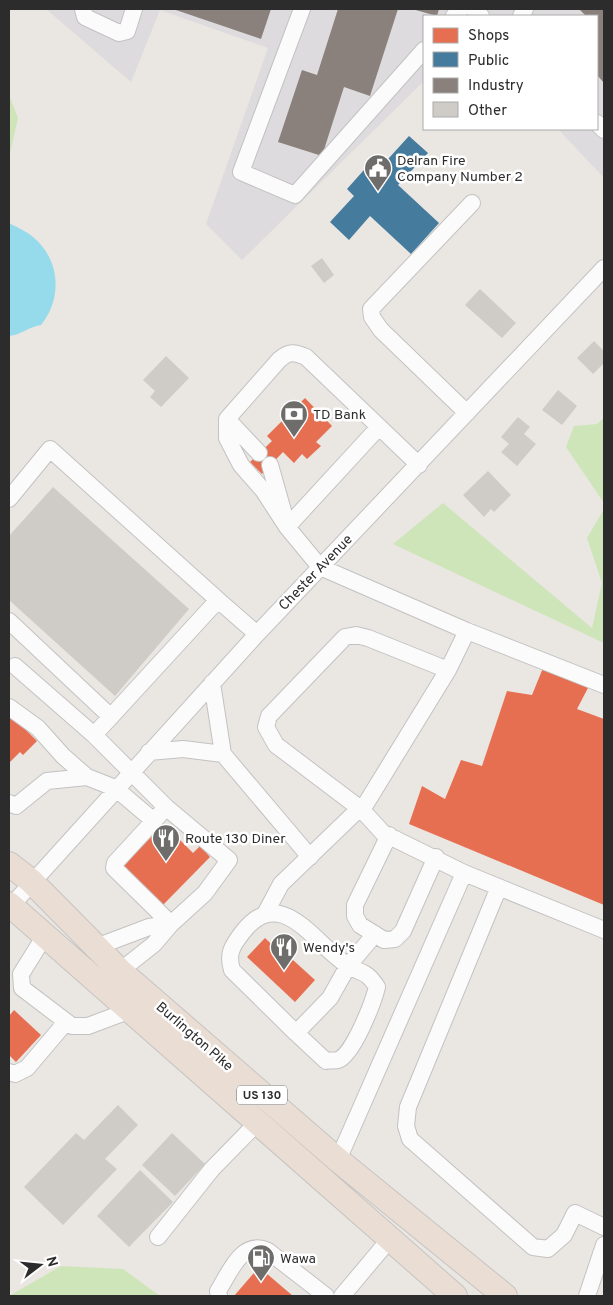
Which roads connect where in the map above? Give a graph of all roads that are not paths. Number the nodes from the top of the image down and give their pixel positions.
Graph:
1 (83, 9) edge
2 (134, 9) edge
3 (302, 9) edge
4 (423, 51) edge
5 (472, 204) dead end
6 (604, 268) edge
7 (467, 413) junction
8 (227, 419) junction
9 (379, 427) junction
10 (419, 465) junction
11 (9, 499) edge
12 (287, 527) junction
13 (320, 567) junction
14 (218, 600) junction
15 (9, 621) edge
16 (467, 630) junction
17 (257, 634) junction
18 (15, 666) dead end
19 (448, 670) junction
20 (212, 683) junction
21 (604, 685) edge
22 (9, 707) edge
23 (111, 717) junction
24 (94, 735) junction
25 (149, 752) junction
26 (223, 754) junction
27 (131, 771) junction
28 (87, 778) junction
29 (116, 788) junction
30 (9, 803) edge
31 (167, 808) junction
32 (361, 809) junction
33 (154, 821) junction
34 (389, 835) junction
35 (310, 857) junction
36 (436, 857) junction
37 (9, 864) edge
38 (464, 873) junction
39 (32, 881) junction
40 (499, 887) junction
41 (10, 906) edge
42 (265, 914) junction
43 (171, 924) junction
44 (604, 930) edge
45 (375, 934) junction
46 (44, 937) junction
47 (96, 947) junction
48 (348, 966) junction
49 (120, 971) junction
50 (14, 982) edge
51 (128, 1011) junction
52 (69, 1024) junction
53 (296, 1033) junction
54 (9, 1072) edge
55 (256, 1124) junction
56 (338, 1160) junction
57 (604, 1226) edge
58 (158, 1237) dead end
59 (390, 1240) junction
60 (604, 1245) edge
61 (219, 1296) edge
62 (326, 1296) edge
63 (342, 1296) edge
64 (455, 1296) edge
65 (505, 1296) edge
66 (587, 1296) edge

1 - 2 street
3 - 4 street
5 - 7 street
6 - 7 street, Chester Avenue
7 - 10 street, Chester Avenue
8 - 9 street
8 - 12 street
8 - 12 street
9 - 10 street
9 - 12 street
10 - 13 street, Chester Avenue
11 - 14 street
12 - 13 street
13 - 16 street
13 - 17 street, Chester Avenue
14 - 17 street
14 - 23 street
15 - 23 street
16 - 19 street
16 - 21 street
17 - 20 street, Chester Avenue
18 - 24 street
19 - 32 street
19 - 32 street
20 - 25 street, Chester Avenue
20 - 26 street
22 - 28 street
23 - 24 street
24 - 27 street
25 - 26 street
25 - 27 street, Chester Avenue
26 - 35 street
27 - 29 street, Chester Avenue
27 - 31 street
28 - 29 street
28 - 30 street
29 - 33 street
29 - 39 street, Chester Avenue
31 - 33 street
31 - 43 street
32 - 34 street
32 - 35 street
33 - 43 street
34 - 36 street
34 - 45 street
35 - 42 street
36 - 38 street
36 - 45 street
37 - 39 highway, Burlington Pike / US 130
38 - 40 street
38 - 56 street
39 - 41 street, Chester Avenue
39 - 47 highway, Burlington Pike / US 130
40 - 44 street
40 - 57 street
41 - 46 highway, Burlington Pike / US 130
42 - 48 street
42 - 53 street
43 - 47 street
43 - 49 street
45 - 48 street
46 - 50 street
46 - 51 highway, Burlington Pike / US 130
47 - 49 highway, Burlington Pike / US 130
48 - 53 street
48 - 53 street
49 - 56 highway, Burlington Pike / US 130
50 - 52 street
51 - 52 street
51 - 55 highway, Burlington Pike / US 130
52 - 54 street
55 - 58 street
55 - 59 highway, Burlington Pike / US 130
56 - 65 highway, Burlington Pike / US 130
59 - 63 street
59 - 64 highway, Burlington Pike / US 130
60 - 66 street
61 - 62 street

